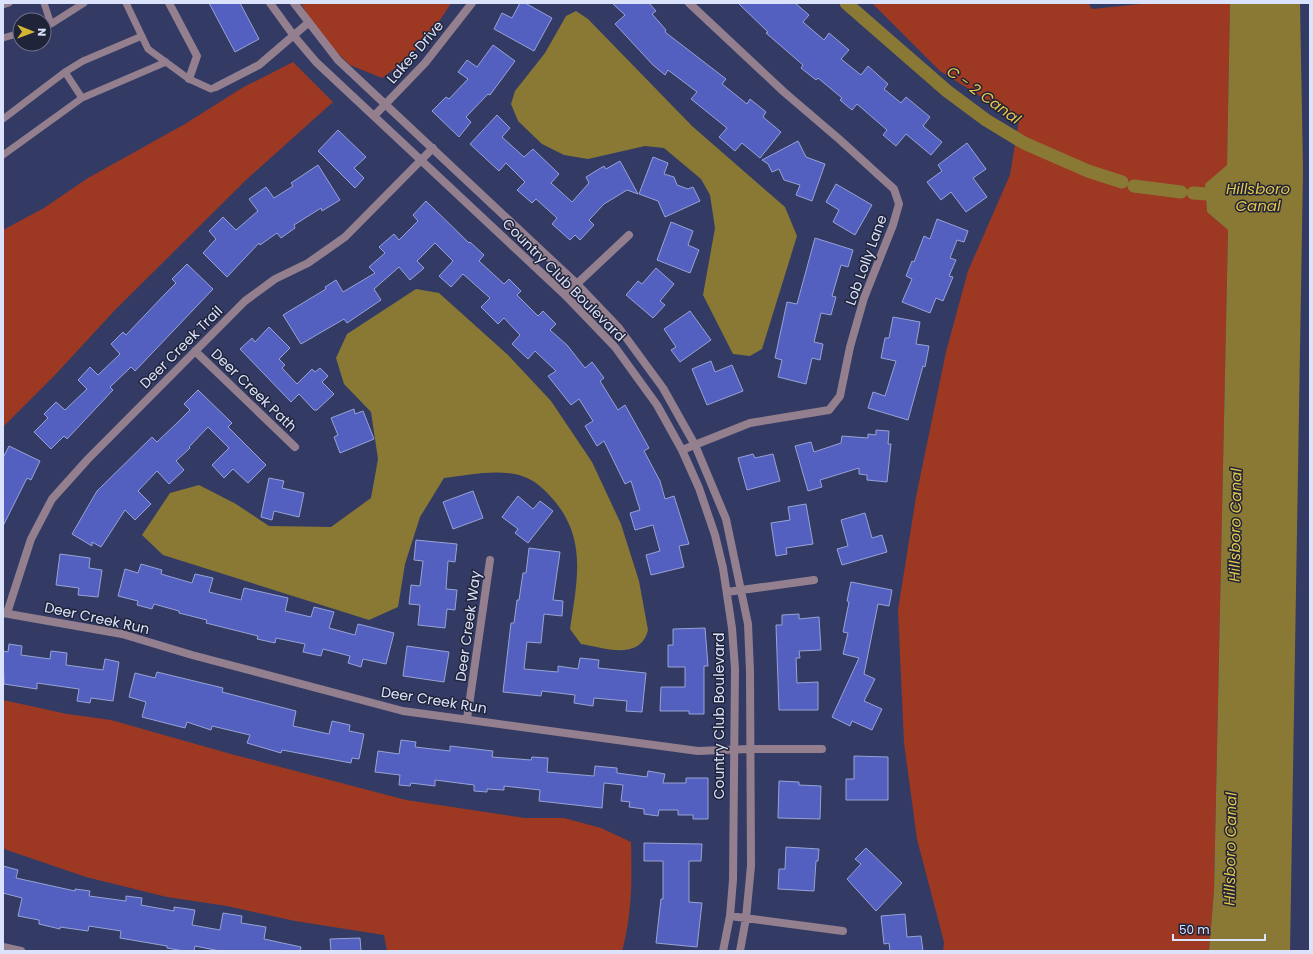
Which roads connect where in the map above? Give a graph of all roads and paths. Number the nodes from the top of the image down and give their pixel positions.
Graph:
1 (9, 3) edge
2 (84, 3) edge
3 (126, 3) edge
4 (169, 3) edge
5 (270, 3) edge
6 (294, 3) edge
7 (472, 3) edge
8 (689, 3) edge
9 (3, 5) edge
10 (52, 23) edge
11 (308, 23) junction
12 (142, 36) junction
13 (294, 36) junction
14 (166, 62) junction
15 (65, 72) junction
16 (189, 80) junction
17 (216, 87) joint
18 (82, 98) junction
19 (385, 105) junction
20 (374, 116) junction
21 (3, 120) edge
22 (433, 148) junction
23 (3, 155) edge
24 (422, 160) junction
25 (629, 235) dead end
26 (576, 283) junction
27 (565, 295) junction
28 (195, 351) junction
29 (696, 445) junction
30 (294, 447) dead end
31 (682, 450) junction
32 (490, 560) dead end
33 (814, 580) dead end
34 (742, 590) junction
35 (727, 592) junction
36 (5, 613) edge
37 (468, 719) junction
38 (735, 749) junction
39 (749, 749) junction
40 (822, 749) dead end
41 (730, 916) junction
42 (746, 918) junction
43 (843, 931) dead end
44 (3, 947) edge
45 (21, 951) edge
46 (723, 951) edge
47 (740, 951) edge

1 - 9 lane
2 - 10 lane
3 - 12 lane
4 - 16 street
5 - 13 street, Country Club Boulevard
6 - 11 street, Country Club Boulevard
7 - 19 street, Lakes Drive
8 - 29 street, Lob Lolly Lane
11 - 13 street
11 - 19 street, Country Club Boulevard
12 - 14 lane
12 - 15 lane
13 - 17 street
13 - 20 street, Country Club Boulevard
14 - 16 lane
14 - 18 lane
15 - 18 lane
15 - 21 lane
16 - 17 lane
18 - 23 lane
19 - 20 street, Lakes Drive
19 - 22 street, Country Club Boulevard
20 - 24 street, Country Club Boulevard
22 - 24 street, Deer Creek Trail
22 - 26 street, Country Club Boulevard
24 - 27 street, Country Club Boulevard
24 - 28 street, Deer Creek Trail
25 - 26 street
26 - 27 street
26 - 29 street, Country Club Boulevard
27 - 31 street, Country Club Boulevard
28 - 30 street, Deer Creek Path
28 - 36 street, Deer Creek Trail
29 - 31 street, Lob Lolly Lane
29 - 34 street, Country Club Boulevard
31 - 35 street, Country Club Boulevard
32 - 37 street, Deer Creek Way
33 - 34 street
34 - 35 street
34 - 39 street, Country Club Boulevard
35 - 38 street, Country Club Boulevard
36 - 37 street, Deer Creek Run
37 - 38 street, Deer Creek Run
38 - 39 street, Deer Creek Run
38 - 41 street, Country Club Boulevard
39 - 40 street, Deer Creek Run
39 - 42 street, Country Club Boulevard
41 - 42 street
41 - 46 street, Country Club Boulevard
42 - 43 street
42 - 47 street, Country Club Boulevard
44 - 45 street

